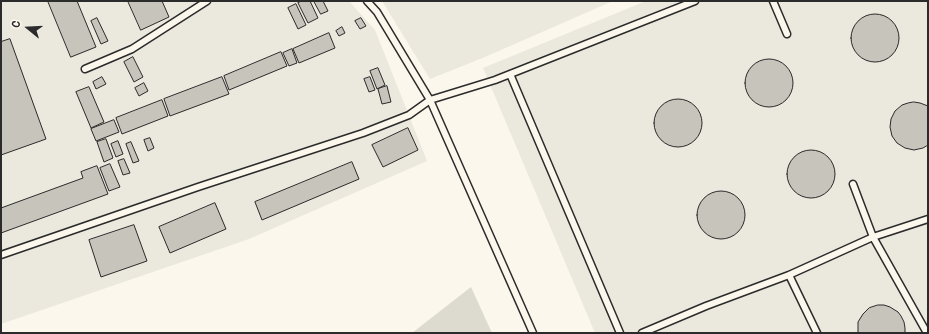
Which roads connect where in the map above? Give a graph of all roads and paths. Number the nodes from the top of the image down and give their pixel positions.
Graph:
1 (207, 1) edge
2 (367, 1) edge
3 (695, 1) edge
4 (773, 1) edge
5 (787, 34) dead end
6 (85, 69) dead end
7 (510, 74) junction
8 (430, 100) junction
9 (853, 184) dead end
10 (928, 219) edge
11 (873, 237) junction
12 (1, 256) edge
13 (789, 275) junction
14 (533, 333) edge
15 (620, 333) edge
16 (642, 333) edge
17 (817, 333) edge
18 (927, 333) edge

1 - 6 lane
2 - 8 lane
3 - 7 lane
4 - 5 lane
7 - 8 lane
7 - 15 lane
8 - 12 lane
8 - 14 lane
9 - 11 lane
10 - 11 lane
11 - 13 lane
11 - 18 lane
13 - 16 lane
13 - 17 lane

